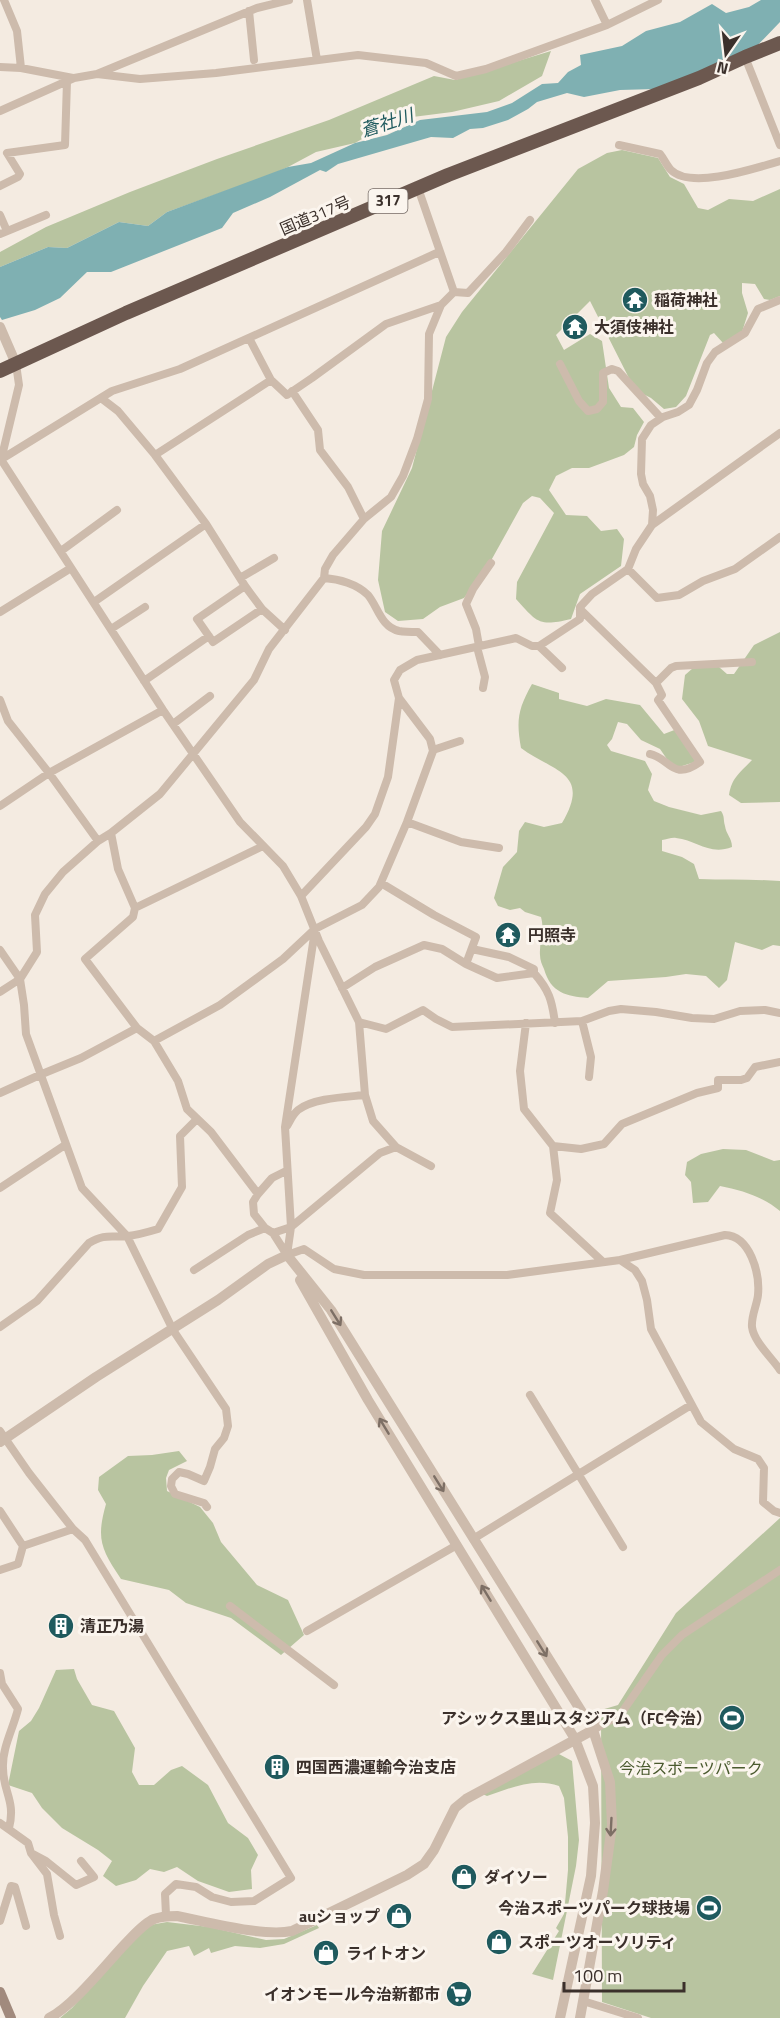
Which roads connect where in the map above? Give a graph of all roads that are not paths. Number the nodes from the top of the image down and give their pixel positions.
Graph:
1 (4, 0) edge
2 (289, 0) edge
3 (306, 0) edge
4 (595, 0) edge
5 (658, 0) edge
6 (249, 11) junction
7 (607, 25) junction
8 (780, 43) edge
9 (745, 57) junction
10 (254, 60) dead end
11 (317, 60) junction
12 (0, 66) edge
13 (21, 68) junction
14 (97, 74) junction
15 (70, 80) junction
16 (0, 111) edge
17 (620, 145) dead end
18 (780, 145) edge
19 (780, 161) edge
20 (0, 186) edge
21 (418, 188) junction
22 (0, 215) edge
23 (46, 215) dead end
24 (530, 220) dead end
25 (4, 232) edge
26 (439, 252) junction
27 (454, 292) junction
28 (780, 300) edge
29 (441, 305) junction
30 (0, 327) edge
31 (249, 338) junction
32 (15, 361) junction
33 (560, 364) dead end
34 (0, 371) edge
35 (271, 380) junction
36 (292, 392) junction
37 (101, 398) junction
38 (661, 418) junction
39 (780, 434) edge
40 (155, 455) junction
41 (0, 460) edge
42 (117, 510) dead end
43 (364, 519) junction
44 (206, 524) junction
45 (652, 525) junction
46 (780, 537) edge
47 (61, 551) junction
48 (274, 558) dead end
49 (492, 563) dead end
50 (71, 568) junction
51 (628, 568) junction
52 (324, 578) junction
53 (242, 582) junction
54 (94, 602) junction
55 (145, 607) dead end
56 (261, 609) junction
57 (580, 609) junction
58 (0, 612) edge
59 (111, 629) junction
60 (285, 630) junction
61 (209, 636) junction
62 (478, 646) junction
63 (538, 646) junction
64 (440, 655) junction
65 (752, 662) dead end
66 (562, 668) dead end
67 (144, 681) junction
68 (656, 683) junction
69 (483, 688) dead end
70 (210, 696) dead end
71 (399, 698) junction
72 (0, 700) edge
73 (163, 710) junction
74 (173, 723) junction
75 (460, 741) dead end
76 (432, 750) junction
77 (194, 753) junction
78 (650, 754) dead end
79 (49, 773) junction
80 (0, 806) edge
81 (407, 822) junction
82 (111, 833) junction
83 (98, 841) junction
84 (263, 846) junction
85 (499, 848) dead end
86 (381, 883) junction
87 (301, 896) junction
88 (135, 908) junction
89 (315, 929) junction
90 (472, 949) junction
91 (0, 950) edge
92 (466, 964) junction
93 (534, 973) junction
94 (20, 979) junction
95 (342, 988) junction
96 (0, 992) edge
97 (780, 1013) edge
98 (582, 1021) junction
99 (359, 1022) junction
100 (526, 1023) junction
101 (555, 1023) junction
102 (138, 1028) junction
103 (154, 1041) junction
104 (780, 1062) edge
105 (42, 1074) junction
106 (589, 1077) dead end
107 (0, 1093) edge
108 (365, 1095) junction
109 (197, 1119) junction
110 (285, 1129) junction
111 (65, 1145) junction
112 (554, 1146) junction
113 (396, 1147) junction
114 (432, 1166) dead end
115 (286, 1172) junction
116 (0, 1188) edge
117 (258, 1194) junction
118 (291, 1227) junction
119 (265, 1228) junction
120 (273, 1233) junction
121 (127, 1236) junction
122 (287, 1255) junction
123 (620, 1260) junction
124 (602, 1261) junction
125 (194, 1270) dead end
126 (0, 1327) edge
127 (173, 1330) junction
128 (780, 1370) edge
129 (530, 1395) dead end
130 (691, 1405) junction
131 (1, 1437) edge
132 (579, 1474) junction
133 (207, 1507) dead end
134 (0, 1511) edge
135 (780, 1513) edge
136 (73, 1529) junction
137 (473, 1539) junction
138 (457, 1545) junction
139 (23, 1546) junction
140 (623, 1547) dead end
141 (0, 1570) edge
142 (780, 1570) edge
143 (230, 1605) dead end
144 (307, 1631) dead end
145 (0, 1673) edge
146 (334, 1685) dead end
147 (592, 1730) junction
148 (575, 1739) junction
149 (0, 1823) edge
150 (9, 1828) junction
151 (31, 1853) junction
152 (81, 1861) dead end
153 (166, 1916) junction
154 (0, 1921) edge
155 (26, 1926) dead end
156 (60, 1936) dead end
157 (0, 1992) edge
158 (583, 2001) junction
159 (11, 2018) edge
160 (49, 2018) edge
161 (560, 2018) edge
162 (580, 2018) edge
163 (638, 2018) edge

1 - 13 street
2 - 6 street
3 - 11 street
4 - 7 street
5 - 7 street
6 - 10 street
6 - 14 street
7 - 11 street
8 - 9 highway, 国道317号 / 317
9 - 18 street
9 - 21 highway, 国道317号 / 317
11 - 14 street
12 - 13 street
13 - 15 street
14 - 15 street
15 - 16 street
15 - 20 street
17 - 19 street
21 - 26 street
21 - 32 highway, 国道317号 / 317
22 - 25 street
23 - 25 street
24 - 27 street
26 - 27 street
26 - 31 street
27 - 29 street
28 - 38 street
29 - 36 street
29 - 43 street
30 - 32 street
31 - 35 street
31 - 37 street
32 - 34 highway, 国道317号 / 317
32 - 41 street
33 - 38 street
35 - 36 street
35 - 40 street
36 - 43 street
37 - 40 street
37 - 41 street
38 - 45 street
39 - 45 street
40 - 44 street
41 - 47 street
42 - 47 street
43 - 52 street
44 - 53 street
44 - 54 street
45 - 51 street
46 - 51 street
47 - 50 street
48 - 53 street
49 - 62 street
50 - 54 street
50 - 58 street
51 - 57 street
52 - 60 street
52 - 64 street
53 - 56 street
53 - 61 street
54 - 59 street
55 - 59 street
56 - 60 street
56 - 61 street
57 - 63 street
57 - 68 street
59 - 67 street
60 - 77 street
61 - 67 street
62 - 63 street
62 - 64 street
62 - 69 street
63 - 66 street
64 - 71 street
65 - 68 street
67 - 73 street
68 - 78 street
70 - 74 street
71 - 76 street
71 - 87 street
72 - 79 street
73 - 74 street
73 - 79 street
74 - 77 street
75 - 76 street
76 - 81 street
77 - 82 street
77 - 84 street
79 - 80 street
79 - 83 street
81 - 85 street
81 - 86 street
82 - 83 street
82 - 88 street
83 - 94 street
84 - 87 street
84 - 88 street
86 - 89 street
86 - 90 street
87 - 89 street
88 - 102 street
89 - 95 street
89 - 103 street
89 - 110 street
90 - 92 street
90 - 93 street
91 - 94 street
92 - 93 street
92 - 95 street
93 - 101 street
94 - 96 street
94 - 105 street
95 - 99 street
97 - 98 street
98 - 101 street
98 - 106 street
99 - 100 street
99 - 108 street
100 - 101 street
100 - 112 street
102 - 103 street
102 - 105 street
103 - 109 street
104 - 112 street
105 - 107 street
105 - 111 street
108 - 110 street
108 - 113 street
109 - 117 street
109 - 121 street
110 - 115 street
111 - 116 street
111 - 121 street
112 - 124 street
113 - 114 street
113 - 118 street
115 - 117 street
115 - 118 street
117 - 119 street
118 - 120 street
118 - 122 street
119 - 120 street
119 - 125 street
120 - 122 street
121 - 126 street
121 - 127 street
122 - 124 street
122 - 127 street
122 -> 137 street
138 -> 122 street
123 - 124 street
123 - 128 street
123 - 130 street
127 - 131 street
127 - 133 street
129 - 132 street
130 - 132 street
130 - 135 street
131 - 136 street
132 - 137 street
132 - 140 street
134 - 139 street
136 - 139 street
136 - 153 street
137 -> 147 street
138 - 144 street
148 -> 138 street
139 - 141 street
142 - 147 street
143 - 146 street
145 - 150 street
147 - 148 street
147 -> 158 street
148 - 153 street
148 - 161 street
149 - 150 street
150 - 151 street
151 - 152 street
151 - 156 street
153 - 160 street
154 - 155 street
157 - 159 main road
158 - 162 street
158 - 163 street

